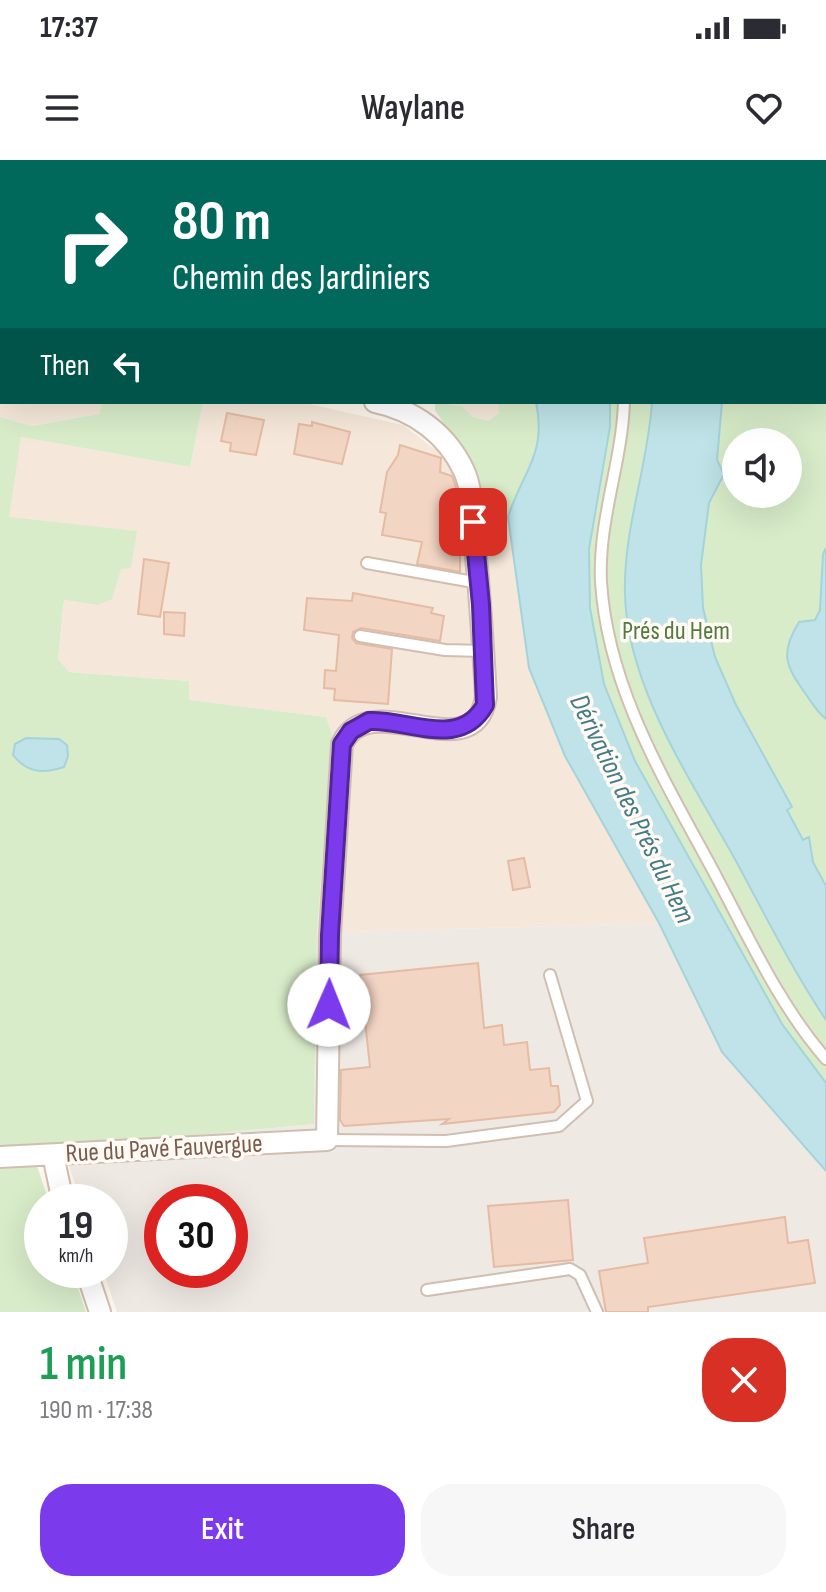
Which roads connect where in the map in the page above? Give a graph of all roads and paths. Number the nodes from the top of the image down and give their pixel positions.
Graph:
1 (382, 404) edge
2 (624, 404) edge
3 (367, 563) dead end
4 (479, 583) junction
5 (360, 636) dead end
6 (483, 651) junction
7 (550, 975) dead end
8 (826, 1059) edge
9 (327, 1140) junction
10 (53, 1155) junction
11 (0, 1157) edge
12 (59, 1184) edge
13 (92, 1288) edge
14 (427, 1290) dead end
15 (100, 1312) edge
16 (597, 1312) edge

1 - 4 street
2 - 8 lane
3 - 4 lane
4 - 6 street
5 - 6 lane
6 - 9 street
7 - 9 lane
9 - 10 street, Rue du Pavé Fauvergue
10 - 11 street, Rue du Pavé Fauvergue
10 - 12 street
13 - 15 street
14 - 16 lane

